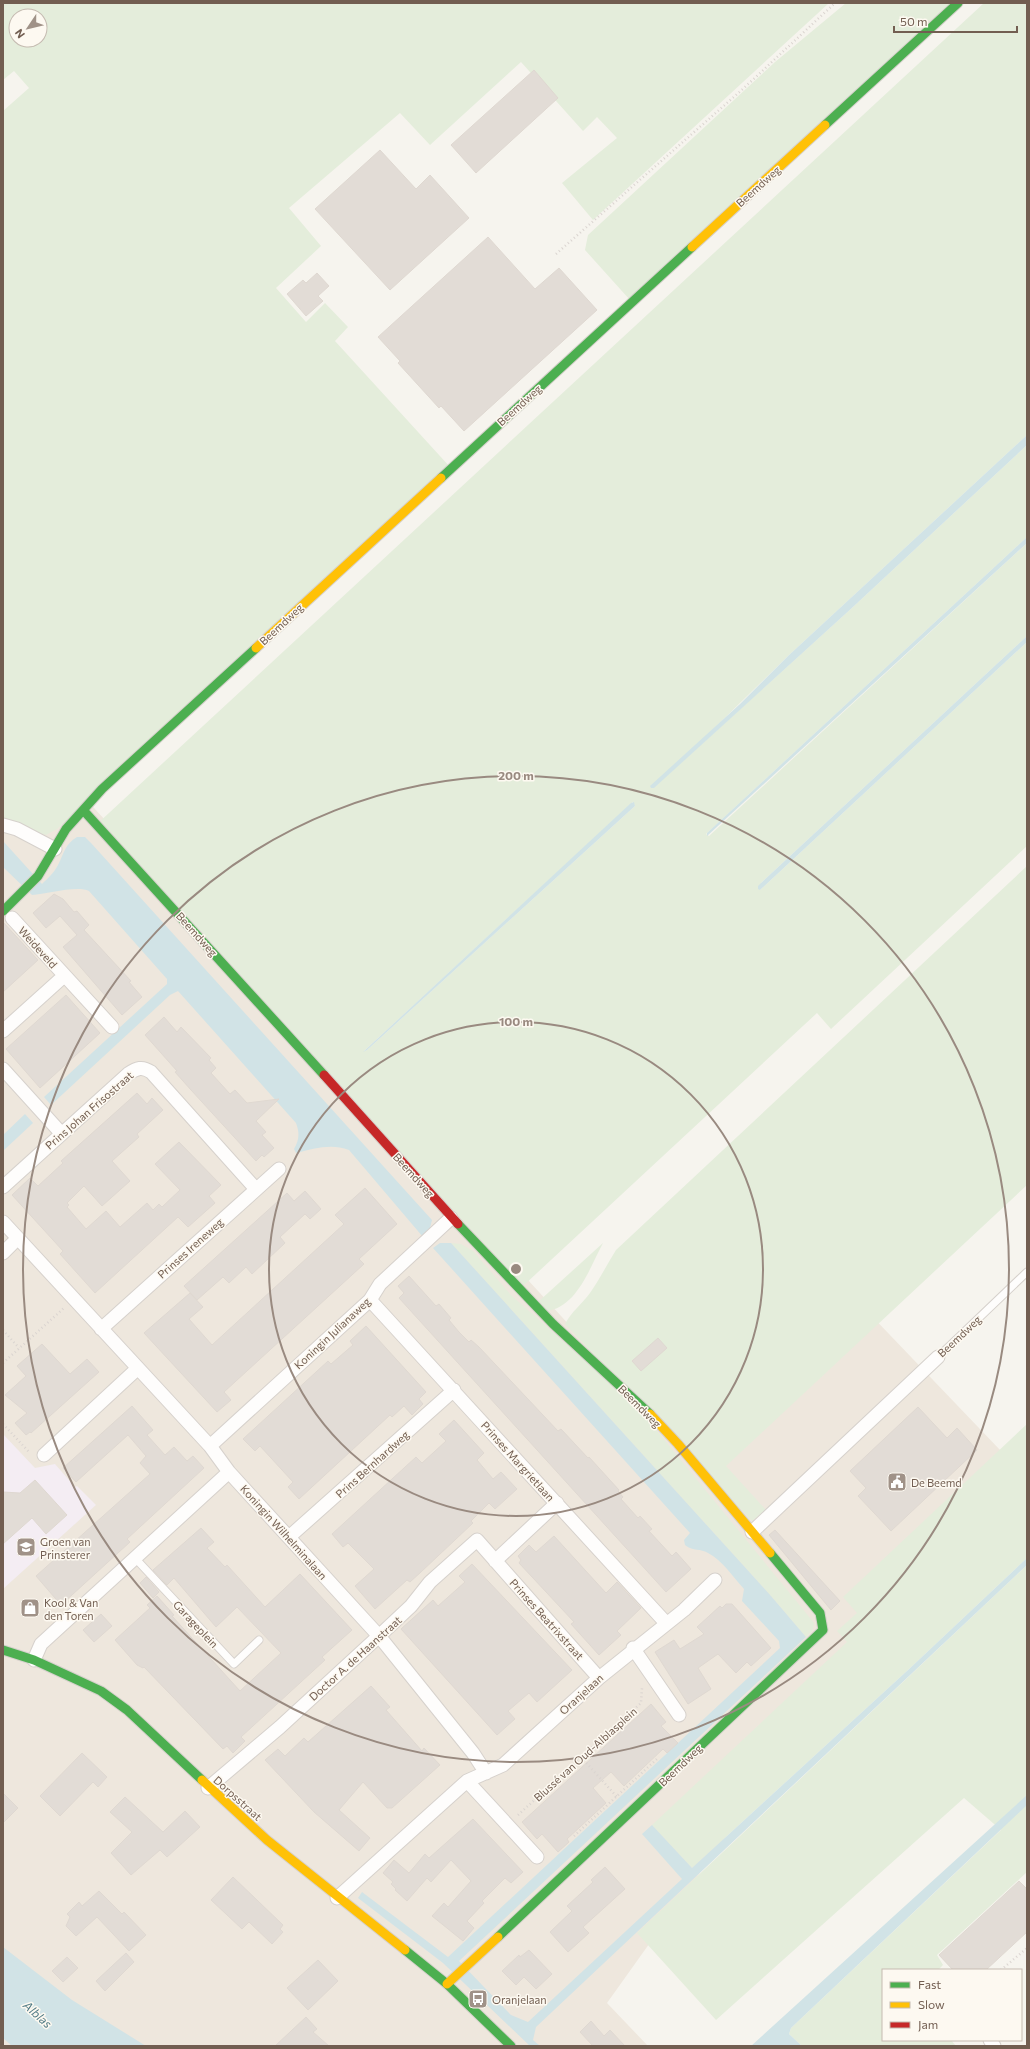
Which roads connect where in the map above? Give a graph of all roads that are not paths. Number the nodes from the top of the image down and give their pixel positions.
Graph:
1 (958, 3) edge
2 (84, 811) junction
3 (3, 825) edge
4 (56, 849) junction
5 (8, 915) edge
6 (64, 976) junction
7 (112, 1027) dead end
8 (3, 1031) edge
9 (3, 1069) edge
10 (61, 1133) junction
11 (279, 1169) dead end
12 (3, 1187) edge
13 (255, 1188) junction
14 (451, 1218) junction
15 (3, 1222) edge
16 (18, 1238) junction
17 (3, 1253) edge
18 (1027, 1272) edge
19 (370, 1300) junction
20 (102, 1329) junction
21 (938, 1357) joint
22 (138, 1368) junction
23 (454, 1390) junction
24 (210, 1446) junction
25 (44, 1455) road end
26 (230, 1472) junction
27 (557, 1503) junction
28 (752, 1532) junction
29 (289, 1537) junction
30 (135, 1558) junction
31 (495, 1561) junction
32 (714, 1580) dead end
33 (666, 1623) junction
34 (379, 1636) junction
35 (259, 1640) dead end
36 (633, 1648) junction
37 (3, 1650) edge
38 (34, 1660) junction
39 (599, 1678) junction
40 (679, 1715) dead end
41 (486, 1773) junction
42 (467, 1781) junction
43 (208, 1788) junction
44 (537, 1857) dead end
45 (336, 1898) junction
46 (447, 1984) junction
47 (511, 2046) edge

1 - 2 street, Beemdweg
2 - 4 street, Beemdweg
2 - 14 street, Beemdweg
3 - 4 street
4 - 5 street, Beemdweg
5 - 6 street, Weideveld
6 - 7 street, Weideveld
6 - 8 street, Weideveld
9 - 10 street
10 - 12 street, Prins Johan Frisostraat
10 - 13 street, Prins Johan Frisostraat
11 - 13 street, Prinses Ireneweg
13 - 20 street, Prinses Ireneweg
14 - 19 street, Koningin Julianaweg
14 - 28 street, Beemdweg
15 - 16 street, Koningin Wilhelminalaan
16 - 17 street
16 - 20 street, Koningin Wilhelminalaan
18 - 21 lane, Beemdweg
19 - 23 street, Prinses Margrietlaan
19 - 24 street, Koningin Julianaweg
20 - 22 street, Koningin Wilhelminalaan
21 - 28 street, Beemdweg
22 - 24 street, Koningin Wilhelminalaan
22 - 25 street
23 - 27 street, Prinses Margrietlaan
23 - 29 street, Prins Bernhardweg
24 - 26 street, Koningin Wilhelminalaan
26 - 29 street, Koningin Wilhelminalaan
26 - 30 street
27 - 31 street
27 - 33 street, Prinses Margrietlaan
28 - 46 street, Beemdweg
29 - 34 street, Koningin Wilhelminalaan
30 - 35 lane, Garageplein
30 - 38 street
31 - 34 street, Doctor A. de Haanstraat
31 - 39 street, Prinses Beatrixstraat
32 - 33 street, Oranjelaan
33 - 36 street, Oranjelaan
34 - 41 street, Koningin Wilhelminalaan
34 - 43 street, Doctor A. de Haanstraat
36 - 39 street, Oranjelaan
36 - 40 street
37 - 38 street, Dorpsstraat
38 - 43 street, Dorpsstraat
39 - 41 street, Oranjelaan
41 - 42 street, Oranjelaan
42 - 44 street
42 - 45 street, Oranjelaan
43 - 45 street, Dorpsstraat
45 - 46 street, Dorpsstraat
46 - 47 street, Dorpsstraat

